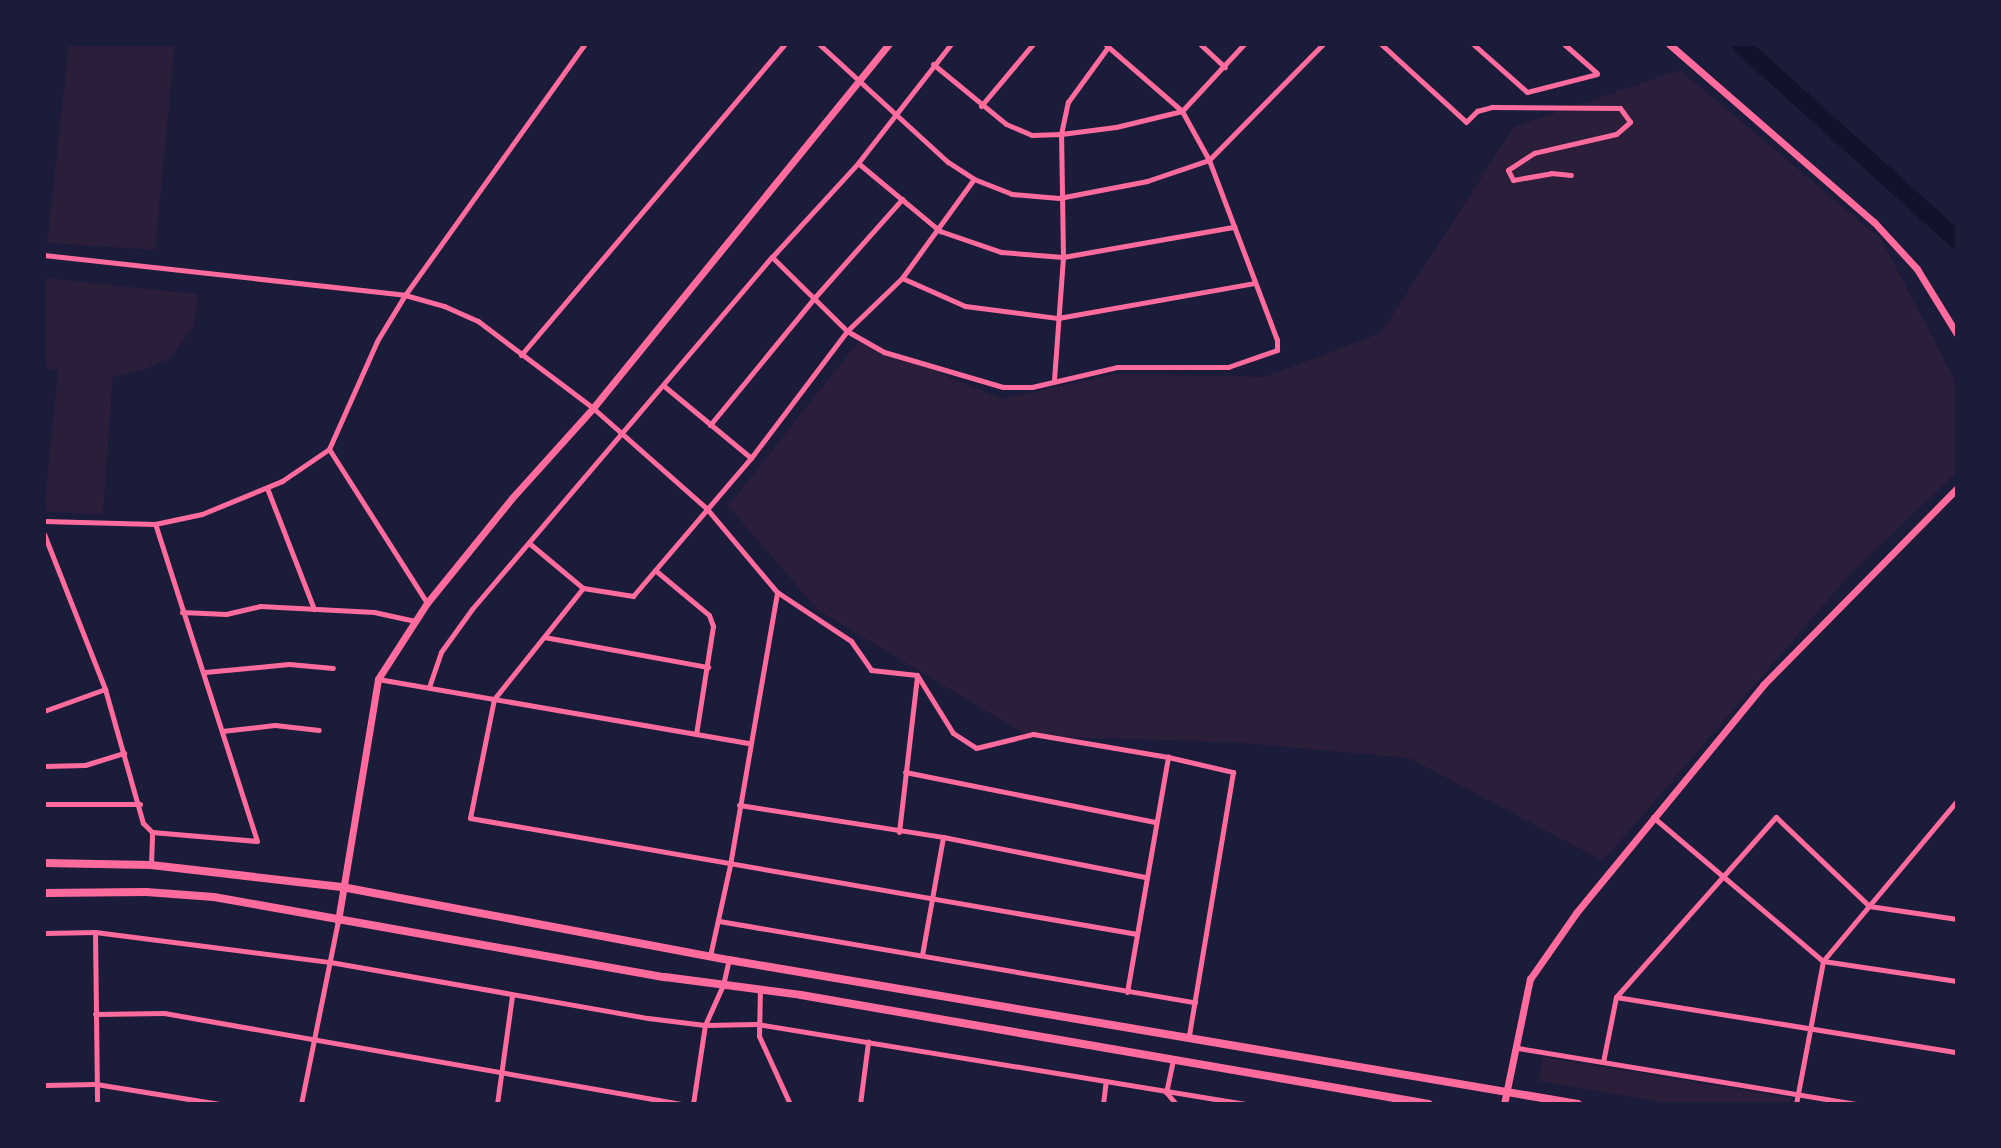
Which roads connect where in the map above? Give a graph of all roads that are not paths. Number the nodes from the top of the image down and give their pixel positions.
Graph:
1 (585, 44) edge
2 (785, 44) edge
3 (819, 44) edge
4 (889, 44) edge
5 (951, 44) edge
6 (1033, 44) edge
7 (1200, 44) edge
8 (1244, 44) edge
9 (1323, 44) edge
10 (1381, 44) edge
11 (1473, 44) edge
12 (1564, 44) edge
13 (1669, 44) edge
14 (1107, 45) edge
15 (933, 64) junction
16 (1225, 67) junction
17 (857, 82) junction
18 (981, 106) junction
19 (1182, 111) junction
20 (897, 113) junction
21 (1061, 134) junction
22 (1209, 160) junction
23 (858, 163) junction
24 (1571, 175) dead end
25 (974, 179) junction
26 (1059, 198) junction
27 (902, 199) junction
28 (1234, 227) junction
29 (940, 231) junction
30 (44, 255) edge
31 (772, 257) junction
32 (1063, 257) junction
33 (902, 278) junction
34 (1254, 283) junction
35 (405, 295) junction
36 (816, 296) junction
37 (1058, 318) junction
38 (847, 331) junction
39 (1957, 334) edge
40 (521, 355) junction
41 (1054, 380) junction
42 (664, 386) junction
43 (593, 408) junction
44 (710, 425) junction
45 (623, 434) junction
46 (329, 449) junction
47 (751, 458) junction
48 (267, 488) junction
49 (1957, 488) edge
50 (707, 509) junction
51 (44, 521) edge
52 (155, 524) junction
53 (44, 534) edge
54 (529, 543) junction
55 (655, 570) junction
56 (583, 588) junction
57 (777, 592) junction
58 (427, 603) junction
59 (314, 609) junction
60 (182, 612) junction
61 (415, 621) junction
62 (544, 637) junction
63 (708, 667) junction
64 (333, 668) dead end
65 (205, 672) junction
66 (917, 675) junction
67 (378, 679) junction
68 (429, 687) junction
69 (105, 689) junction
70 (494, 699) junction
71 (44, 711) edge
72 (319, 730) dead end
73 (222, 731) junction
74 (696, 734) junction
75 (750, 743) junction
76 (124, 753) junction
77 (1168, 757) junction
78 (44, 766) edge
79 (905, 772) junction
80 (1957, 801) edge
81 (44, 804) edge
82 (140, 804) junction
83 (739, 805) junction
84 (1653, 817) junction
85 (1155, 822) junction
86 (152, 832) junction
87 (899, 832) junction
88 (943, 837) junction
89 (44, 863) edge
90 (151, 865) junction
91 (730, 865) junction
92 (1724, 876) junction
93 (1145, 877) junction
94 (342, 887) junction
95 (44, 893) edge
96 (934, 900) junction
97 (1869, 906) junction
98 (1957, 919) edge
99 (338, 921) junction
100 (719, 921) junction
101 (95, 932) junction
102 (44, 933) edge
103 (1137, 934) junction
104 (922, 955) junction
105 (710, 956) junction
106 (729, 960) junction
107 (1823, 961) junction
108 (330, 962) junction
109 (1957, 981) edge
110 (723, 985) junction
111 (760, 988) junction
112 (1127, 992) junction
113 (512, 996) junction
114 (1616, 997) junction
115 (1195, 1002) junction
116 (95, 1014) junction
117 (757, 1024) junction
118 (705, 1025) junction
119 (1811, 1029) junction
120 (1189, 1036) junction
121 (313, 1039) junction
122 (868, 1042) junction
123 (1518, 1048) junction
124 (1957, 1052) edge
125 (1173, 1060) junction
126 (1603, 1062) junction
127 (504, 1072) junction
128 (1106, 1081) junction
129 (96, 1084) junction
130 (44, 1085) edge
131 (1506, 1090) junction
132 (1166, 1092) junction
133 (1797, 1095) junction
134 (97, 1104) edge
135 (219, 1104) edge
136 (301, 1104) edge
137 (497, 1104) edge
138 (681, 1104) edge
139 (693, 1104) edge
140 (790, 1104) edge
141 (860, 1104) edge
142 (1103, 1104) edge
143 (1176, 1104) edge
144 (1245, 1104) edge
145 (1429, 1104) edge
146 (1504, 1104) edge
147 (1578, 1104) edge
148 (1796, 1104) edge
149 (1857, 1104) edge

1 - 35 street
2 - 40 street
3 - 17 street
4 - 17 main road
5 - 15 street
6 - 18 street
7 - 16 street
8 - 16 street
9 - 22 street
10 - 24 street
11 - 12 street
13 - 39 main road
14 - 19 street
14 - 21 street
15 - 18 street
15 - 20 street
16 - 19 street
17 - 20 street
17 - 43 main road
18 - 21 street
19 - 21 street
19 - 22 street
20 - 23 street
20 - 25 street
21 - 26 street
22 - 26 street
22 - 28 street
23 - 27 street
23 - 31 street
25 - 26 street
25 - 29 street
26 - 32 street
27 - 29 street
27 - 36 street
28 - 32 street
28 - 34 street
29 - 32 street
29 - 33 street
30 - 35 street
31 - 36 street
31 - 42 street
32 - 37 street
33 - 37 street
33 - 38 street
34 - 37 street
34 - 41 street
35 - 40 street
35 - 46 street
36 - 38 street
36 - 44 street
37 - 41 street
38 - 41 street
38 - 47 street
40 - 43 street
42 - 44 street
42 - 45 street
43 - 45 street
43 - 58 main road
44 - 47 street
45 - 50 street
45 - 54 street
46 - 48 street
46 - 58 street
47 - 50 street
48 - 52 street
48 - 59 street
49 - 84 main road
50 - 55 street
50 - 57 street
51 - 52 street
52 - 60 street
53 - 69 street
54 - 56 street
54 - 68 street
55 - 56 street
55 - 63 street
56 - 62 street
57 - 66 street
57 - 75 street
58 - 61 main road
59 - 60 street
59 - 61 street
60 - 65 street
61 - 67 main road
62 - 63 street
62 - 70 street
63 - 74 street
64 - 65 street
65 - 73 street
66 - 77 street
66 - 79 street
67 - 68 street
67 - 94 main road
68 - 70 street
69 - 71 street
69 - 76 street
70 - 74 street
70 - 91 street
72 - 73 street
73 - 86 street
74 - 75 street
75 - 83 street
76 - 78 street
76 - 82 street
77 - 85 street
77 - 115 street
79 - 85 street
79 - 87 street
80 - 97 street
81 - 82 street
82 - 86 street
83 - 87 street
83 - 91 street
84 - 92 street
84 - 123 main road
85 - 93 street
86 - 90 street
87 - 88 street
88 - 93 street
88 - 96 street
89 - 90 main road
90 - 94 main road
91 - 96 street
91 - 100 street
92 - 97 street
92 - 107 street
92 - 114 street
93 - 103 street
94 - 99 main road
94 - 105 main road
95 - 99 main road
96 - 103 street
96 - 104 street
97 - 98 street
97 - 107 street
99 - 108 street
99 - 110 main road
100 - 104 street
100 - 105 street
101 - 102 street
101 - 108 street
101 - 116 street
103 - 112 street
104 - 112 street
105 - 106 main road
106 - 110 street
106 - 120 main road
107 - 109 street
107 - 119 street
108 - 113 street
108 - 121 street
110 - 111 main road
110 - 118 street
111 - 117 street
111 - 125 main road
112 - 115 street
113 - 118 street
113 - 127 street
114 - 119 street
114 - 126 street
115 - 120 street
116 - 121 street
116 - 129 street
117 - 118 street
117 - 122 street
117 - 140 street
118 - 139 street
119 - 124 street
119 - 133 street
120 - 131 main road
121 - 127 street
121 - 136 street
122 - 128 street
122 - 141 street
123 - 126 street
123 - 131 main road
125 - 132 street
125 - 145 main road
126 - 133 street
127 - 137 street
127 - 138 street
128 - 132 street
128 - 142 street
129 - 130 street
129 - 134 street
129 - 135 street
131 - 146 main road
131 - 147 main road
132 - 143 street
132 - 144 street
133 - 148 street
133 - 149 street

